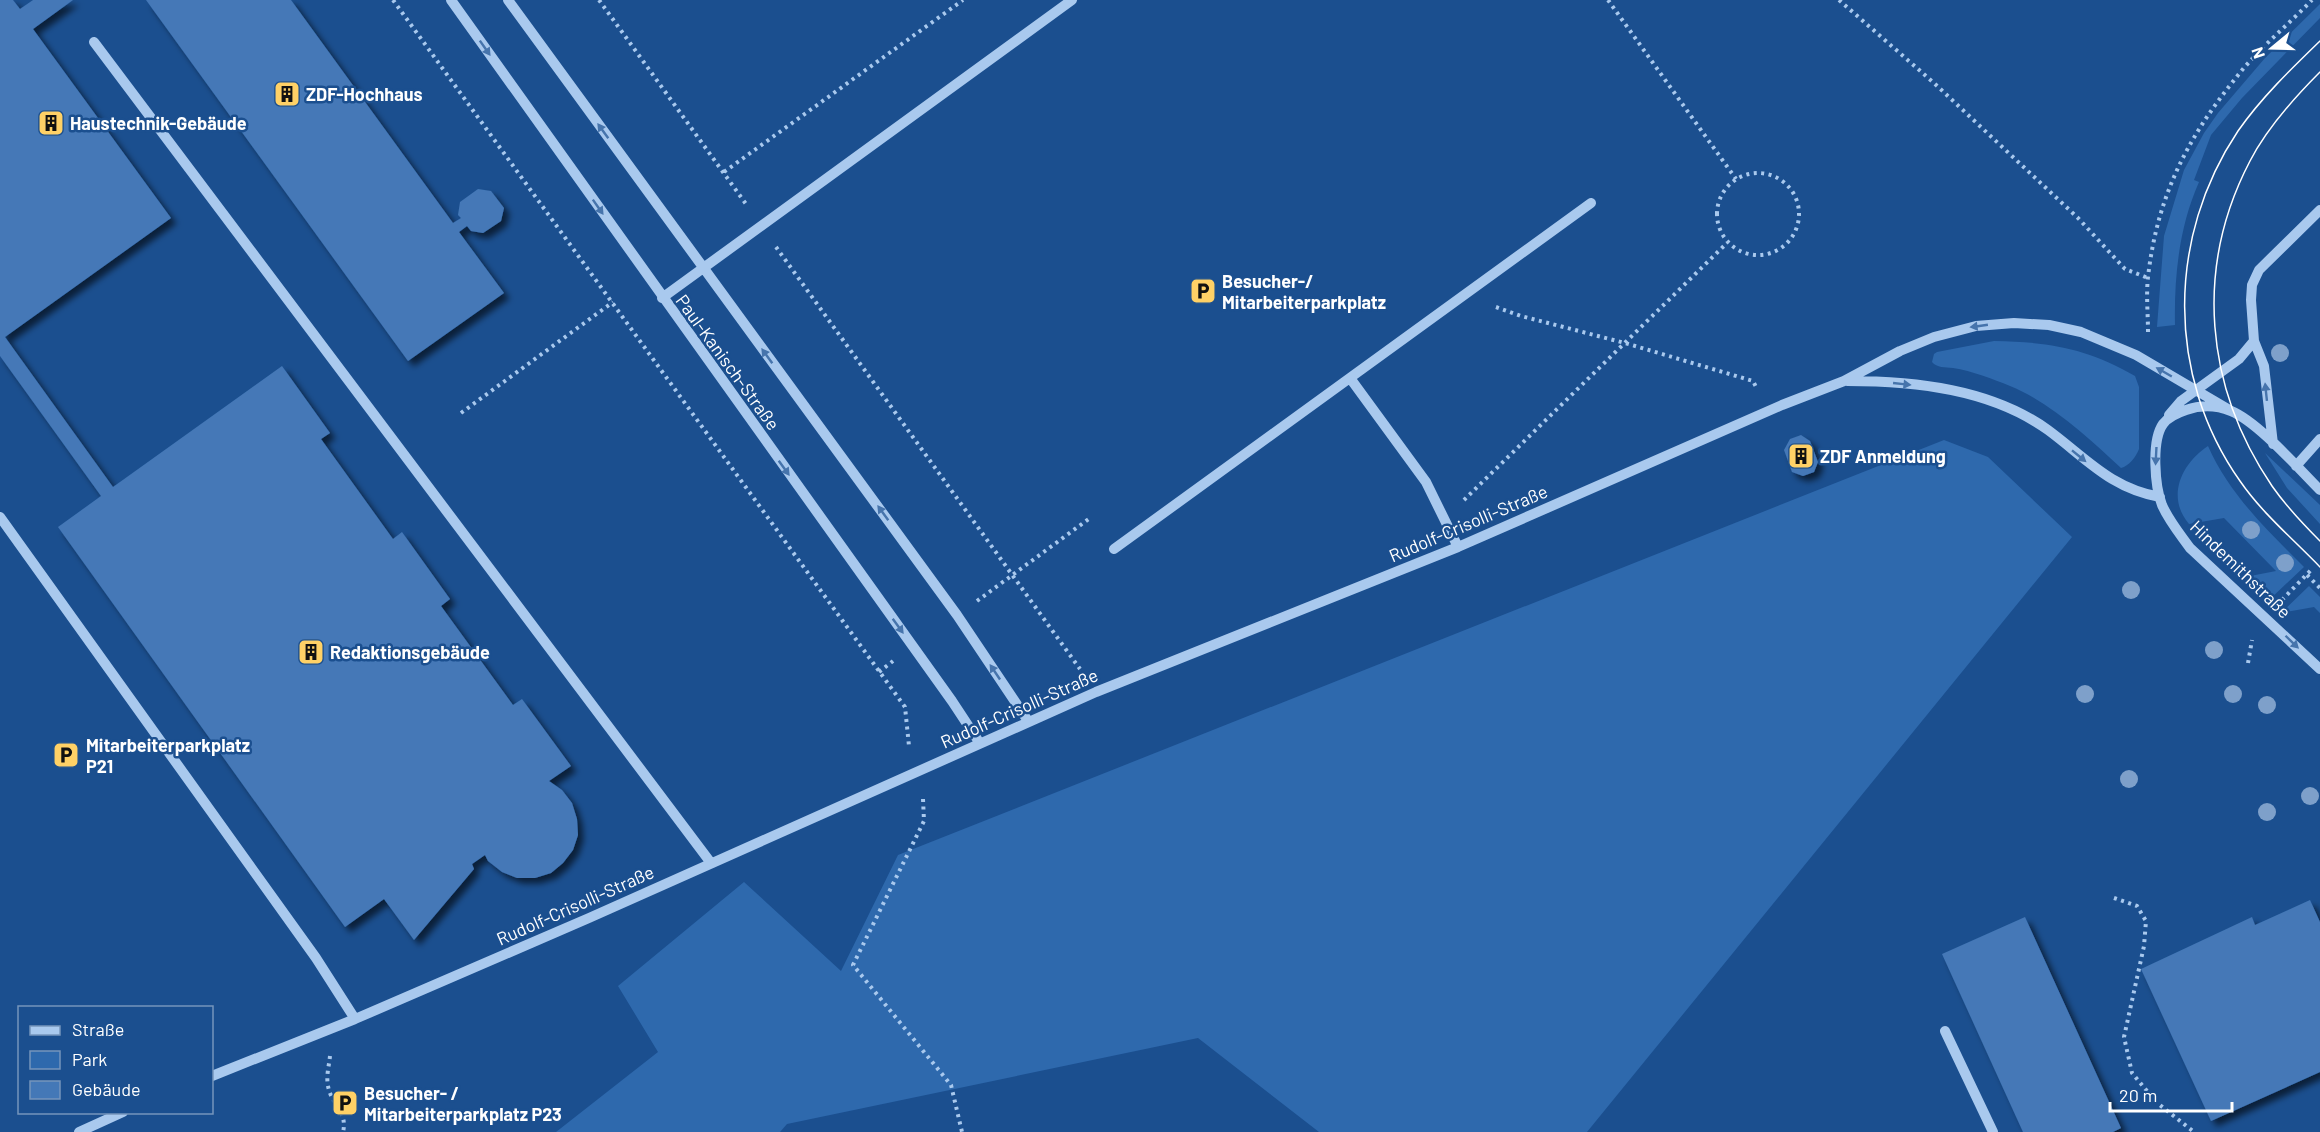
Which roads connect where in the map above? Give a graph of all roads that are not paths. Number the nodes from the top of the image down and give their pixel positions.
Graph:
1 (451, 0) edge
2 (508, 0) edge
3 (1072, 0) edge
4 (94, 42) dead end
5 (1592, 203) dead end
6 (2320, 210) edge
7 (703, 268) junction
8 (662, 297) junction
9 (2254, 341) junction
10 (1350, 378) junction
11 (1844, 381) junction
12 (2196, 390) junction
13 (2233, 412) junction
14 (2163, 424) junction
15 (2320, 440) edge
16 (2273, 444) junction
17 (2296, 466) junction
18 (2320, 490) edge
19 (2160, 497) junction
20 (0, 517) edge
21 (1458, 547) junction
22 (1114, 549) dead end
23 (2320, 669) edge
24 (1028, 721) junction
25 (979, 742) junction
26 (711, 863) junction
27 (356, 1019) junction
28 (1945, 1031) dead end
29 (213, 1076) edge
30 (121, 1114) edge
31 (86, 1131) edge
32 (1993, 1132) edge

1 -> 8 street, Paul-Kanisch-Straße
7 -> 2 street, Paul-Kanisch-Straße
3 - 7 street
4 - 26 street
5 - 10 street
6 - 9 street
7 - 8 street
24 -> 7 street, Paul-Kanisch-Straße
8 -> 25 street, Paul-Kanisch-Straße
9 - 12 street
16 -> 9 street
10 - 21 street
10 - 22 street
12 -> 11 street, Rudolf-Crisolli-Straße
11 -> 19 street, Rudolf-Crisolli-Straße
11 - 21 street, Rudolf-Crisolli-Straße
12 - 13 street, Rudolf-Crisolli-Straße
12 - 14 street
13 - 14 street
13 - 16 street
14 -> 19 street, Hindemithstraße
15 - 17 street
16 - 17 street
17 - 18 street
19 -> 23 street, Hindemithstraße
20 - 27 street
21 - 24 street, Rudolf-Crisolli-Straße
24 - 25 street, Rudolf-Crisolli-Straße
25 - 26 street, Rudolf-Crisolli-Straße
26 - 27 street, Rudolf-Crisolli-Straße
27 - 29 street, Rudolf-Crisolli-Straße
28 - 32 street
30 - 31 street

